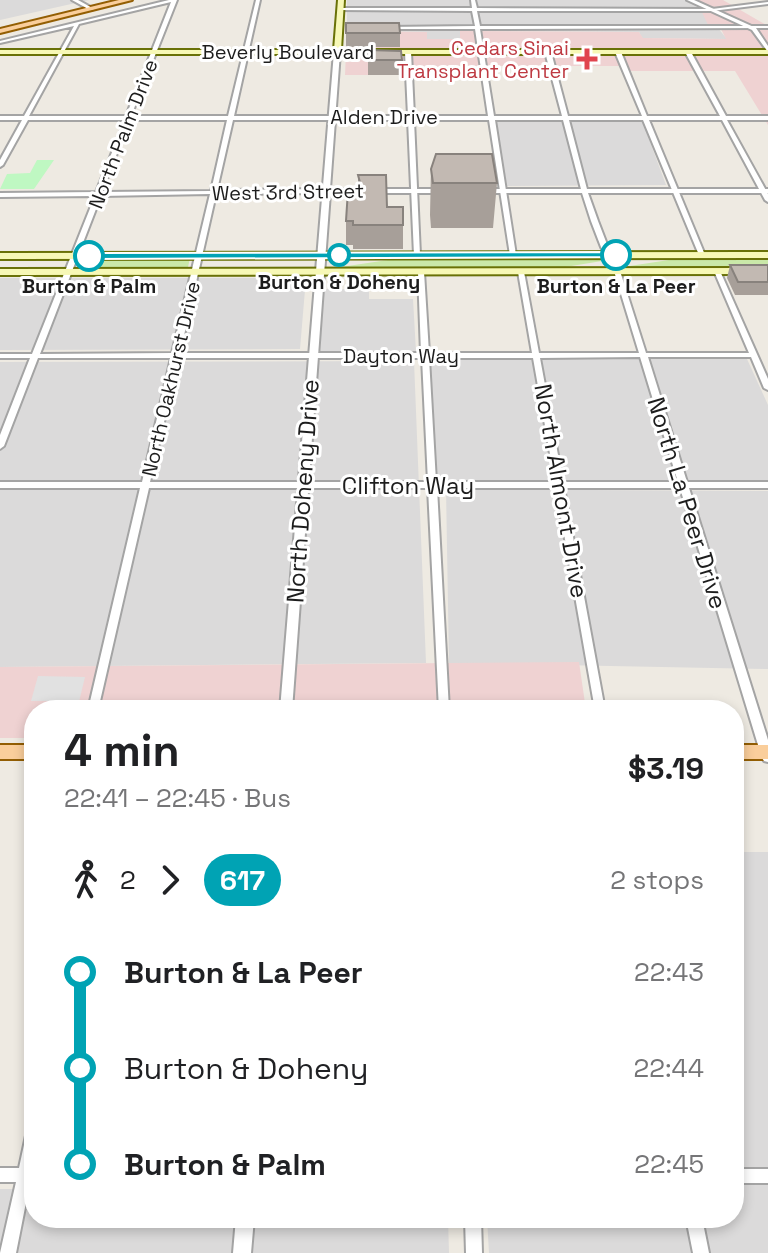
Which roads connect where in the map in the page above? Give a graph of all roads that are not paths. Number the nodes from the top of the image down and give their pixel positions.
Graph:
1 (74, 0) edge
2 (128, 0) edge
3 (175, 0) edge
4 (258, 0) edge
5 (341, 0) edge
6 (473, 0) edge
7 (690, 0) edge
8 (768, 3) edge
9 (92, 9) junction
10 (340, 9) junction
11 (475, 9) junction
12 (712, 10) junction
13 (77, 24) junction
14 (768, 27) edge
15 (371, 28) edge
16 (2, 29) edge
17 (478, 29) junction
18 (754, 29) junction
19 (0, 42) edge
20 (768, 51) edge
21 (0, 52) edge
22 (155, 52) junction
23 (246, 52) junction
24 (337, 52) junction
25 (408, 52) junction
26 (481, 52) junction
27 (548, 52) junction
28 (618, 52) junction
29 (688, 52) junction
30 (62, 53) junction
31 (332, 117) junction
32 (411, 117) junction
33 (492, 117) junction
34 (0, 118) edge
35 (27, 118) junction
36 (130, 118) junction
37 (232, 118) junction
38 (568, 118) junction
39 (646, 118) junction
40 (723, 118) junction
41 (768, 118) edge
42 (0, 165) edge
43 (325, 191) junction
44 (414, 191) junction
45 (462, 191) edge
46 (475, 191) edge
47 (503, 191) junction
48 (586, 191) junction
49 (676, 191) junction
50 (766, 191) edge
51 (214, 192) junction
52 (100, 194) junction
53 (0, 195) edge
54 (768, 200) edge
55 (321, 255) junction
56 (414, 255) junction
57 (513, 255) junction
58 (607, 255) junction
59 (685, 255) junction
60 (702, 255) junction
61 (768, 255) edge
62 (0, 256) edge
63 (76, 256) junction
64 (200, 256) junction
65 (617, 271) junction
66 (717, 271) junction
67 (768, 271) edge
68 (0, 272) edge
69 (69, 272) junction
70 (196, 272) junction
71 (234, 272) junction
72 (319, 272) junction
73 (421, 272) junction
74 (521, 272) junction
75 (551, 272) junction
76 (426, 355) junction
77 (754, 355) junction
78 (0, 356) edge
79 (35, 356) junction
80 (176, 356) junction
81 (314, 356) junction
82 (537, 356) junction
83 (643, 356) junction
84 (768, 388) edge
85 (0, 446) edge
86 (0, 485) edge
87 (146, 485) junction
88 (303, 485) junction
89 (433, 485) junction
90 (681, 485) junction
91 (768, 485) edge
92 (560, 486) junction
93 (95, 700) edge
94 (287, 700) edge
95 (444, 700) edge
96 (598, 700) edge
97 (0, 752) edge
98 (24, 752) edge
99 (744, 753) edge
100 (767, 754) edge
101 (0, 1175) edge
102 (24, 1175) edge
103 (744, 1176) edge
104 (768, 1176) edge
105 (24, 1194) edge
106 (244, 1228) edge
107 (473, 1228) edge
108 (696, 1228) edge
109 (8, 1253) edge
110 (242, 1253) edge
111 (474, 1253) edge
112 (701, 1253) edge

1 - 9 street
2 - 9 main road
3 - 13 street
3 - 22 street, North Palm Drive
4 - 23 street, North Oakhurst Drive
5 - 10 main road
6 - 11 street
7 - 12 street
8 - 12 street
9 - 16 main road
10 - 11 street
10 - 24 main road
11 - 12 street
11 - 17 street
12 - 18 street
13 - 19 street
13 - 30 street
14 - 18 street
15 - 17 street
17 - 18 street
17 - 26 street
18 - 20 street
20 - 29 main road, Beverly Boulevard
21 - 30 main road, Beverly Boulevard
22 - 23 main road, Beverly Boulevard
22 - 30 main road, Beverly Boulevard
22 - 36 street, North Palm Drive
23 - 24 main road, Beverly Boulevard
23 - 37 street, North Oakhurst Drive
24 - 25 main road, Beverly Boulevard
24 - 31 street
25 - 26 main road, Beverly Boulevard
25 - 32 street
26 - 27 main road, Beverly Boulevard
26 - 33 street
27 - 28 main road, Beverly Boulevard
27 - 38 street
28 - 29 main road, Beverly Boulevard
28 - 39 street
29 - 40 street
30 - 35 street
31 - 32 street, Alden Drive
31 - 37 street, Alden Drive
31 - 43 street, North Doheny Drive
32 - 33 street, Alden Drive
32 - 44 street
33 - 38 street, Alden Drive
33 - 47 street
34 - 35 street, Alden Drive
35 - 36 street, Alden Drive
35 - 42 street
36 - 37 street, Alden Drive
36 - 52 street, North Palm Drive
37 - 51 street, North Oakhurst Drive
38 - 39 street, Alden Drive
38 - 48 street, North La Peer Drive
39 - 40 street, Alden Drive
39 - 49 street
40 - 41 street, Alden Drive
40 - 50 street
43 - 44 street, West 3rd Street
43 - 51 street, West 3rd Street
43 - 55 street, North Doheny Drive
44 - 45 street, West 3rd Street
44 - 56 street
46 - 47 street
47 - 48 street
47 - 57 street
48 - 49 street
48 - 58 street, North La Peer Drive
49 - 50 street
49 - 60 street
50 - 54 street
51 - 52 street, West 3rd Street
51 - 64 street, North Oakhurst Drive
52 - 53 street, West 3rd Street
52 - 63 street, North Palm Drive
55 - 56 main road
55 - 64 main road
55 - 71 main road
55 - 72 street, North Doheny Drive
56 - 57 main road
56 - 72 main road
57 - 58 main road
58 - 59 main road
58 - 65 street, North La Peer Drive
58 - 75 main road
59 - 60 main road
59 - 65 main road
60 - 61 main road
62 - 63 main road
63 - 64 main road
63 - 69 street, North Palm Drive
64 - 70 street, North Oakhurst Drive
65 - 66 main road
65 - 75 main road
65 - 83 street, North La Peer Drive
66 - 67 main road
66 - 77 street
68 - 69 main road
69 - 70 main road
69 - 79 street, North Palm Drive
70 - 71 main road
70 - 80 street, North Oakhurst Drive
71 - 72 main road
72 - 73 main road
72 - 81 street, North Doheny Drive
73 - 74 main road
73 - 76 street
74 - 75 main road
74 - 82 street, North Almont Drive
76 - 81 street, Dayton Way
76 - 82 street, Dayton Way
76 - 89 street
77 - 83 street, Dayton Way
77 - 84 street
78 - 79 street, Dayton Way
79 - 80 street, Dayton Way
79 - 85 street, North Palm Drive
80 - 81 street, Dayton Way
80 - 87 street, North Oakhurst Drive
81 - 88 street, North Doheny Drive
82 - 83 street, Dayton Way
82 - 92 street, North Almont Drive
83 - 90 street, North La Peer Drive
86 - 87 street, Clifton Way
87 - 88 street, Clifton Way
87 - 93 street, North Oakhurst Drive
88 - 89 street, Clifton Way
88 - 94 street, North Doheny Drive
89 - 92 street, Clifton Way
89 - 95 street
90 - 91 street, Clifton Way
90 - 92 street, Clifton Way
90 - 100 street, North La Peer Drive
92 - 96 street, North Almont Drive
97 - 98 main road
99 - 100 main road
101 - 102 street
103 - 104 street
105 - 109 street
106 - 110 street
107 - 111 street
108 - 112 street

